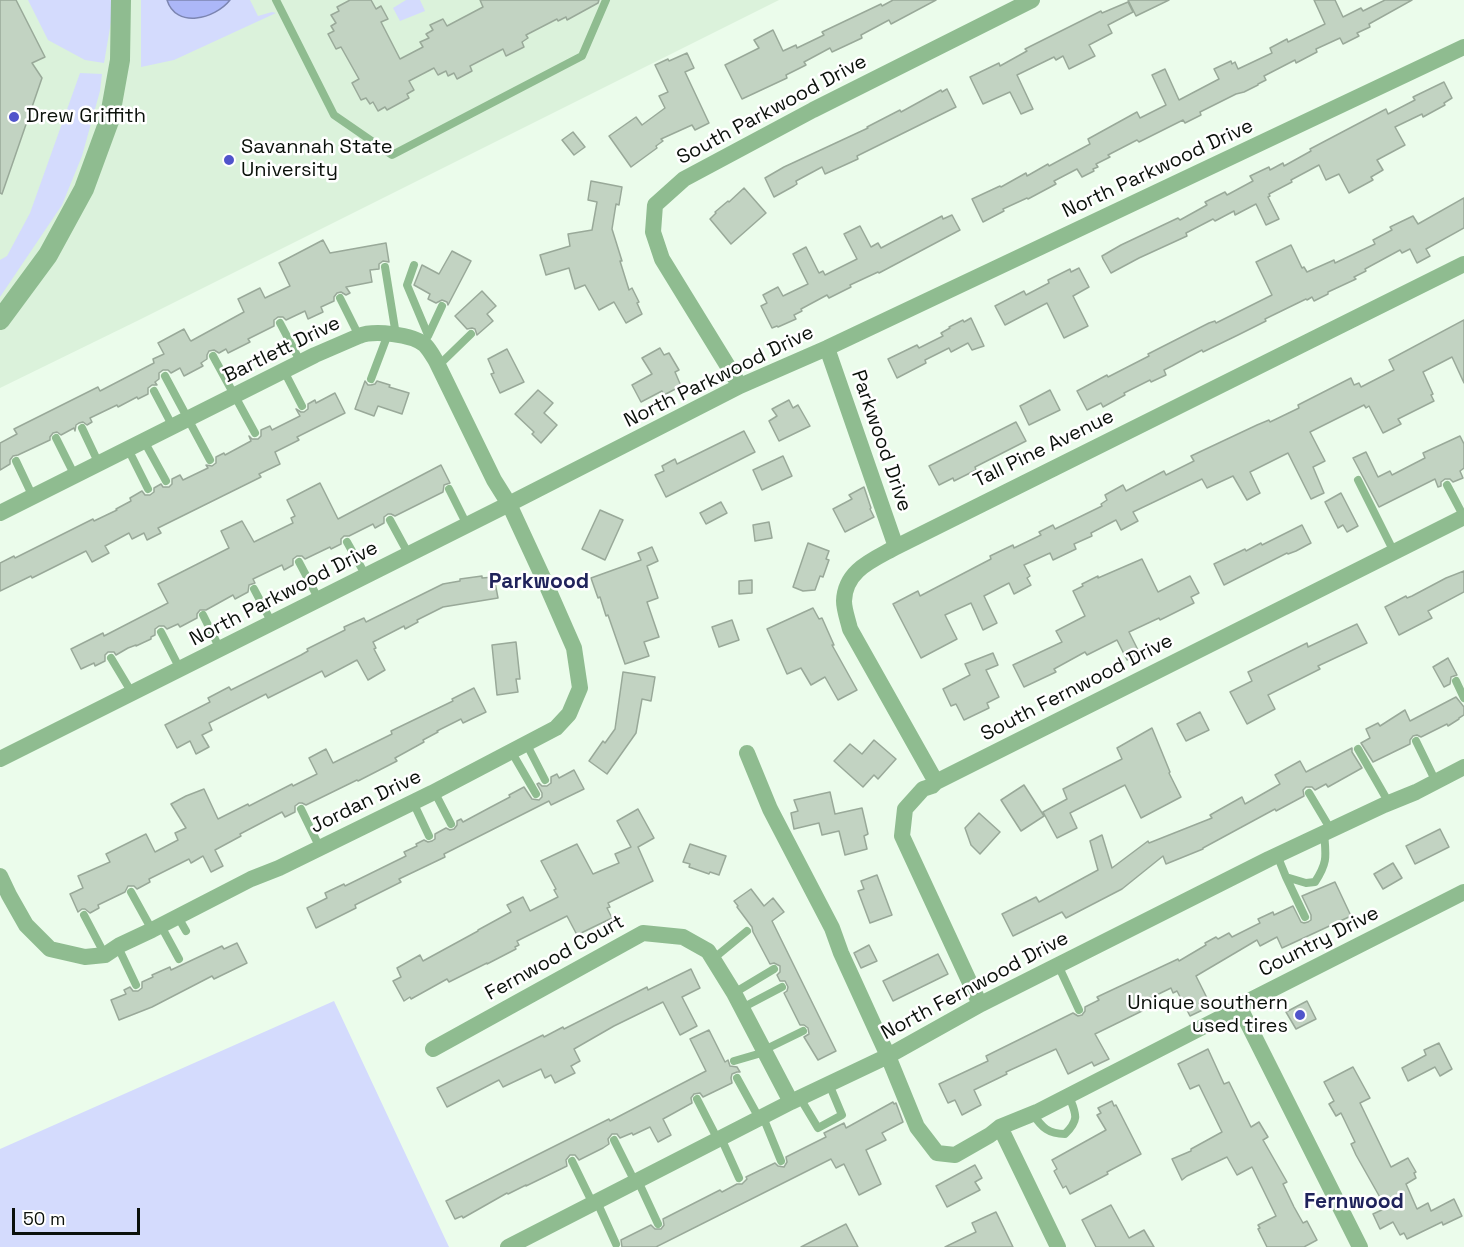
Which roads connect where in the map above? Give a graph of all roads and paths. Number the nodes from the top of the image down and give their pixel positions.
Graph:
1 (121, 0) edge
2 (276, 0) edge
3 (606, 0) edge
4 (1032, 0) edge
5 (1464, 47) edge
6 (1464, 264) edge
7 (414, 265) dead end
8 (385, 267) dead end
9 (340, 298) dead end
10 (442, 306) dead end
11 (0, 320) edge
12 (280, 323) dead end
13 (471, 334) dead end
14 (392, 335) junction
15 (359, 336) junction
16 (426, 340) junction
17 (827, 348) junction
18 (213, 356) dead end
19 (301, 363) junction
20 (438, 366) junction
21 (284, 371) junction
22 (165, 376) dead end
23 (371, 379) dead end
24 (740, 386) junction
25 (154, 391) dead end
26 (236, 395) junction
27 (302, 406) dead end
28 (180, 423) junction
29 (82, 428) dead end
30 (255, 433) dead end
31 (56, 438) dead end
32 (144, 441) junction
33 (128, 449) junction
34 (210, 460) dead end
35 (16, 461) dead end
36 (99, 464) junction
37 (75, 476) junction
38 (1358, 480) dead end
39 (166, 481) dead end
40 (1447, 485) dead end
41 (148, 489) dead end
42 (448, 489) dead end
43 (33, 497) junction
44 (509, 504) junction
45 (0, 513) edge
46 (1464, 517) edge
47 (390, 520) dead end
48 (467, 525) junction
49 (346, 542) dead end
50 (896, 546) junction
51 (1394, 552) junction
52 (409, 555) junction
53 (299, 562) dead end
54 (366, 576) junction
55 (254, 589) dead end
56 (319, 600) junction
57 (202, 615) dead end
58 (272, 623) junction
59 (161, 632) dead end
60 (220, 650) junction
61 (111, 658) dead end
62 (180, 669) junction
63 (1456, 681) dead end
64 (132, 694) junction
65 (1464, 698) edge
66 (1416, 741) dead end
67 (519, 747) junction
68 (1358, 749) dead end
69 (747, 753) dead end
70 (0, 759) edge
71 (1464, 767) edge
72 (545, 780) dead end
73 (936, 782) junction
74 (1436, 782) junction
75 (434, 791) junction
76 (1309, 793) dead end
77 (536, 794) dead end
78 (413, 802) junction
79 (1389, 803) junction
80 (301, 809) dead end
81 (451, 824) dead end
82 (1327, 832) junction
83 (429, 836) dead end
84 (320, 848) junction
85 (1277, 855) junction
86 (0, 876) edge
87 (1286, 877) junction
88 (131, 892) dead end
89 (1464, 892) edge
90 (84, 915) dead end
91 (1305, 917) dead end
92 (156, 928) junction
93 (747, 931) dead end
94 (111, 951) junction
95 (179, 959) dead end
96 (713, 960) junction
97 (1058, 965) junction
98 (774, 969) dead end
99 (136, 985) dead end
100 (782, 987) dead end
101 (738, 1000) junction
102 (981, 1004) junction
103 (1239, 1006) junction
104 (1079, 1010) dead end
105 (803, 1031) dead end
106 (433, 1049) dead end
107 (764, 1051) junction
108 (888, 1056) junction
109 (734, 1061) dead end
110 (736, 1078) dead end
111 (829, 1084) junction
112 (1069, 1095) junction
113 (697, 1099) dead end
114 (795, 1100) junction
115 (1034, 1114) junction
116 (761, 1118) junction
117 (1000, 1127) junction
118 (719, 1139) junction
119 (614, 1140) dead end
120 (572, 1161) dead end
121 (781, 1161) dead end
122 (739, 1178) dead end
123 (636, 1182) junction
124 (595, 1203) junction
125 (657, 1224) dead end
126 (616, 1244) dead end
127 (508, 1247) edge
128 (1059, 1247) edge
129 (1360, 1247) edge

1 - 11 street
2 - 3 lane
4 - 24 street, South Parkwood Drive
5 - 17 street, North Parkwood Drive
6 - 50 street, Tall Pine Avenue
7 - 16 lane
8 - 14 lane
9 - 15 lane
10 - 16 lane
12 - 19 lane
13 - 20 lane
14 - 15 street, Bartlett Drive
14 - 16 street, Bartlett Drive
14 - 23 lane
15 - 19 street, Bartlett Drive
16 - 20 street
17 - 24 street, North Parkwood Drive
17 - 50 street, Parkwood Drive
18 - 26 lane
19 - 21 street, Bartlett Drive
20 - 44 street
21 - 26 street, Bartlett Drive
21 - 27 lane
22 - 28 lane
24 - 44 street, North Parkwood Drive
25 - 28 lane
26 - 28 street, Bartlett Drive
26 - 30 lane
28 - 32 street, Bartlett Drive
28 - 34 lane
29 - 36 lane
31 - 37 lane
32 - 33 street, Bartlett Drive
32 - 39 lane
33 - 36 street, Bartlett Drive
33 - 41 lane
35 - 43 lane
36 - 37 street, Bartlett Drive
37 - 43 street, Bartlett Drive
38 - 51 lane
40 - 46 lane
42 - 48 lane
43 - 45 street, Bartlett Drive
44 - 48 street, North Parkwood Drive
44 - 67 street, Jordan Drive
46 - 51 street, South Fernwood Drive
47 - 52 lane
48 - 52 street, North Parkwood Drive
49 - 54 lane
50 - 73 street, Tall Pine Avenue
51 - 73 street, South Fernwood Drive
52 - 54 street, North Parkwood Drive
53 - 56 lane
54 - 56 street, North Parkwood Drive
55 - 58 lane
56 - 58 street, North Parkwood Drive
57 - 60 lane
58 - 60 street, North Parkwood Drive
59 - 62 lane
60 - 62 street, North Parkwood Drive
61 - 64 lane
62 - 64 street, North Parkwood Drive
63 - 65 lane
64 - 70 street, North Parkwood Drive
66 - 74 lane
67 - 72 lane
67 - 75 street, Jordan Drive
67 - 77 lane
68 - 79 lane
69 - 108 street, Country Drive
71 - 74 street, North Fernwood Drive
73 - 102 street, South Fernwood Drive
74 - 79 street, North Fernwood Drive
75 - 78 street, Jordan Drive
75 - 81 lane
76 - 82 lane
78 - 83 lane
78 - 84 street, Jordan Drive
79 - 82 street, North Fernwood Drive
80 - 84 lane
82 - 85 street, North Fernwood Drive
82 - 87 lane
84 - 92 street, Jordan Drive
85 - 87 lane
85 - 97 street, North Fernwood Drive
86 - 94 street, Jordan Drive
87 - 91 lane
88 - 92 lane
89 - 103 street, Country Drive
90 - 94 lane
92 - 94 street, Jordan Drive
92 - 95 lane
93 - 96 lane
94 - 99 lane
96 - 101 street, Fernwood Court
96 - 106 street, Fernwood Court
97 - 102 street, North Fernwood Drive
97 - 104 lane
98 - 101 lane
100 - 101 lane
101 - 107 street, Fernwood Court
102 - 108 street, North Fernwood Drive
103 - 112 street, Country Drive
103 - 129 street
105 - 107 lane
107 - 109 lane
107 - 114 street, Fernwood Court
108 - 111 street, North Fernwood Drive
108 - 117 street, Country Drive
110 - 116 lane
111 - 114 street, North Fernwood Drive
111 - 114 lane
112 - 115 street, Country Drive
112 - 115 lane
113 - 118 lane
114 - 116 street, North Fernwood Drive
115 - 117 street, Country Drive
116 - 118 street, North Fernwood Drive
116 - 121 lane
117 - 128 street
118 - 122 lane
118 - 123 street, North Fernwood Drive
119 - 123 lane
120 - 124 lane
123 - 124 street, North Fernwood Drive
123 - 125 lane
124 - 126 lane
124 - 127 street, North Fernwood Drive

